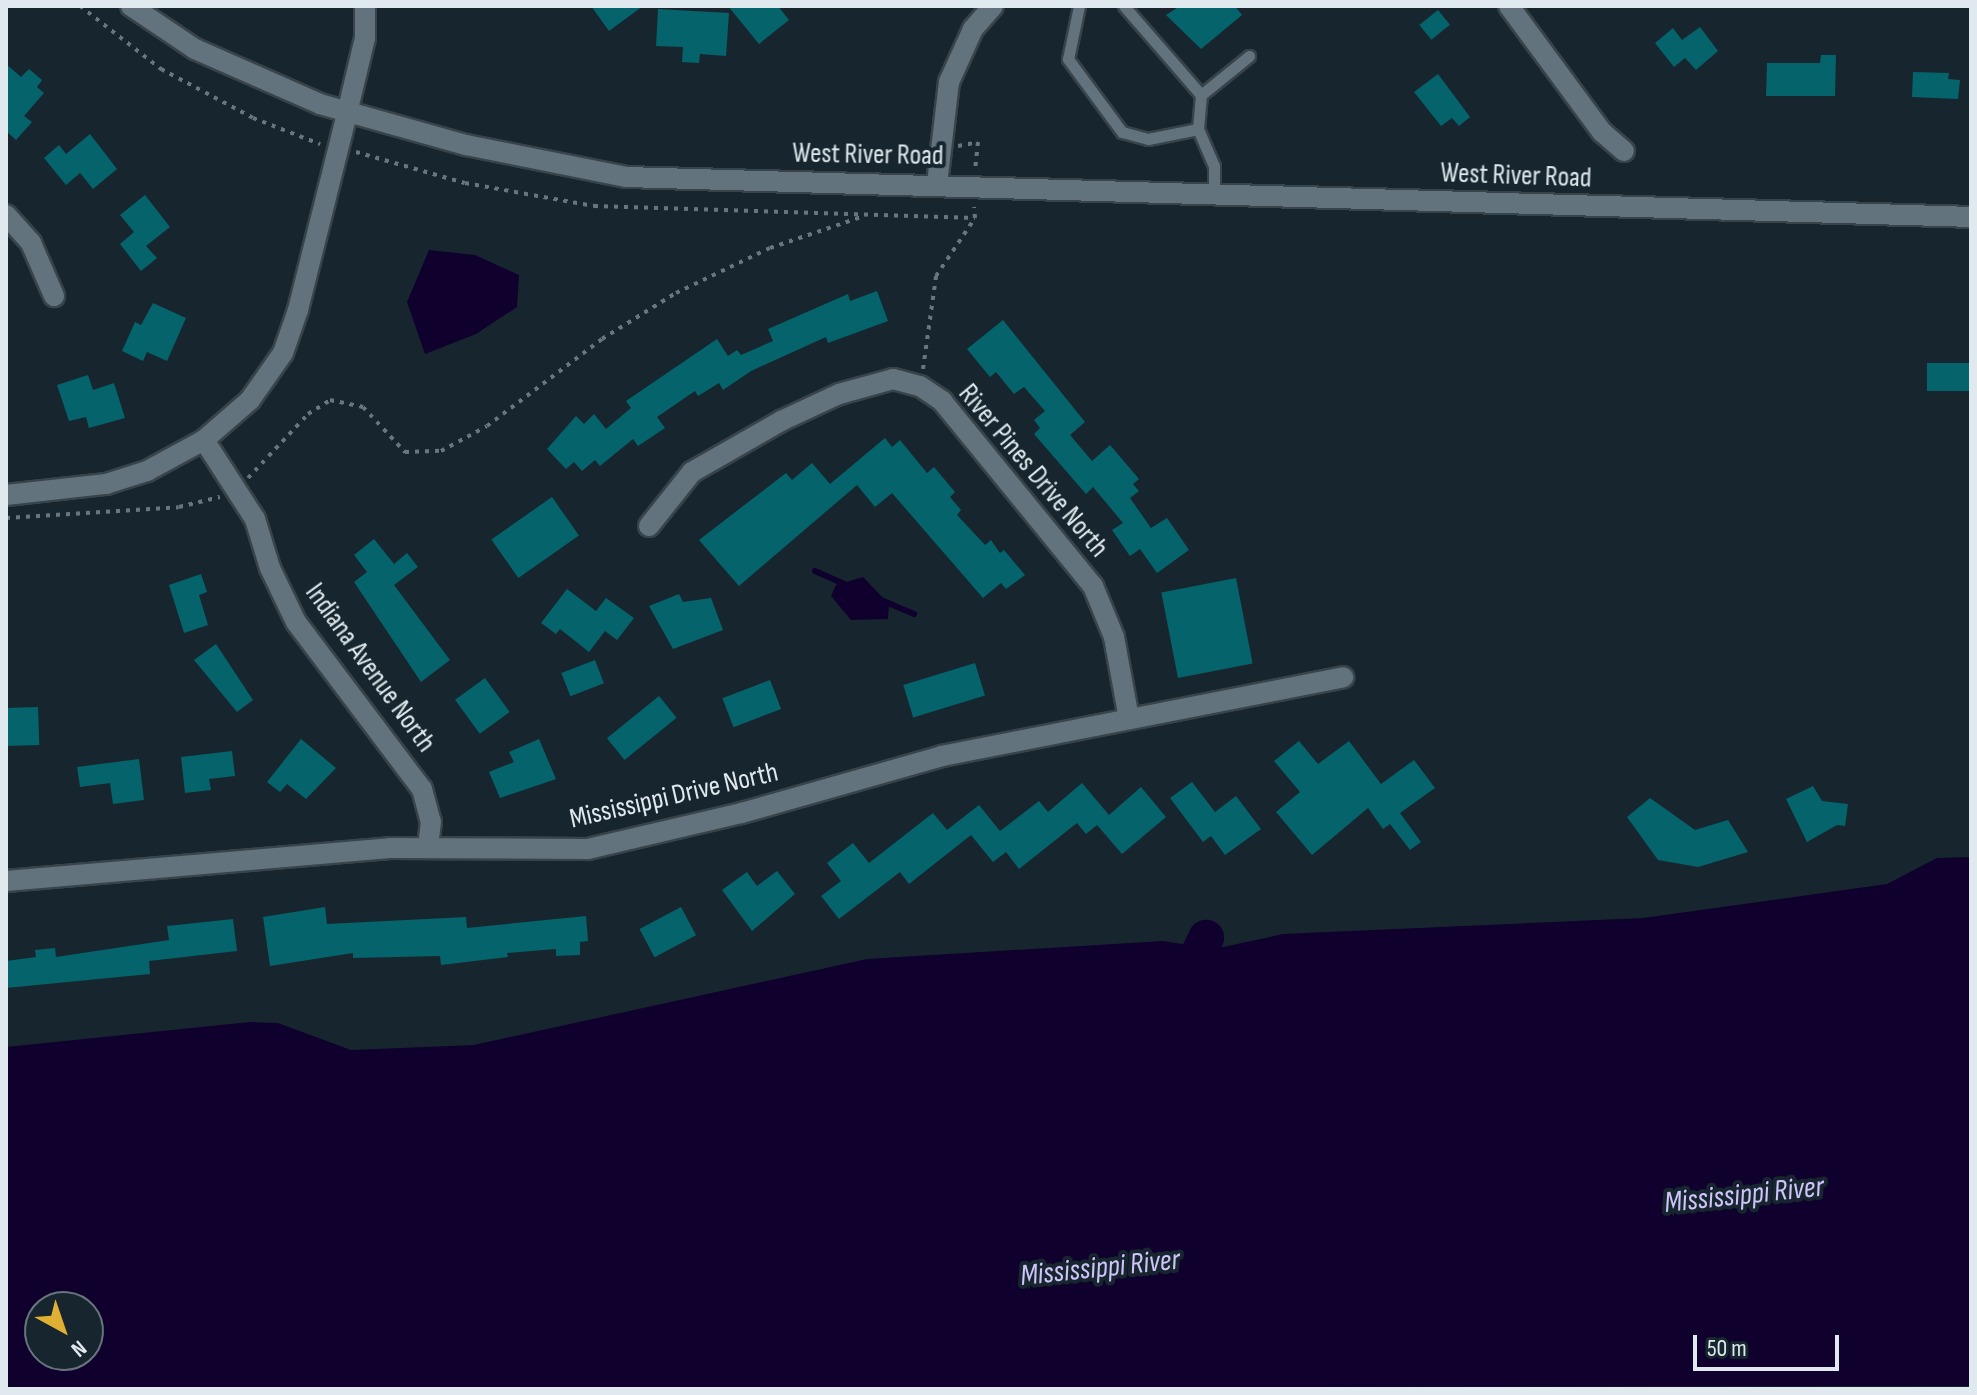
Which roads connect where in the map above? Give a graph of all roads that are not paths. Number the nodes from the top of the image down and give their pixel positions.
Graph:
1 (131, 6) edge
2 (365, 6) edge
3 (993, 6) edge
4 (1124, 6) edge
5 (1509, 6) edge
6 (1083, 7) edge
7 (1249, 56) dead end
8 (1201, 95) junction
9 (347, 113) junction
10 (1198, 129) junction
11 (1624, 151) dead end
12 (937, 184) junction
13 (1214, 195) junction
14 (6, 215) edge
15 (1971, 217) edge
16 (54, 296) dead end
17 (204, 440) junction
18 (6, 495) edge
19 (649, 526) dead end
20 (1343, 677) dead end
21 (1129, 719) junction
22 (428, 848) junction
23 (6, 881) edge

1 - 9 street, West River Road
2 - 9 street
3 - 12 street
4 - 8 lane
5 - 11 street
6 - 10 lane
7 - 8 lane
8 - 10 lane
9 - 12 street, West River Road
9 - 17 street
10 - 13 lane
12 - 13 street, West River Road
13 - 15 street, West River Road
14 - 16 street
17 - 18 street
17 - 22 street, Indiana Avenue North
19 - 21 street, River Pines Drive North
20 - 21 street, Mississippi Drive North
21 - 22 street, Mississippi Drive North
22 - 23 street, Mississippi Drive North

